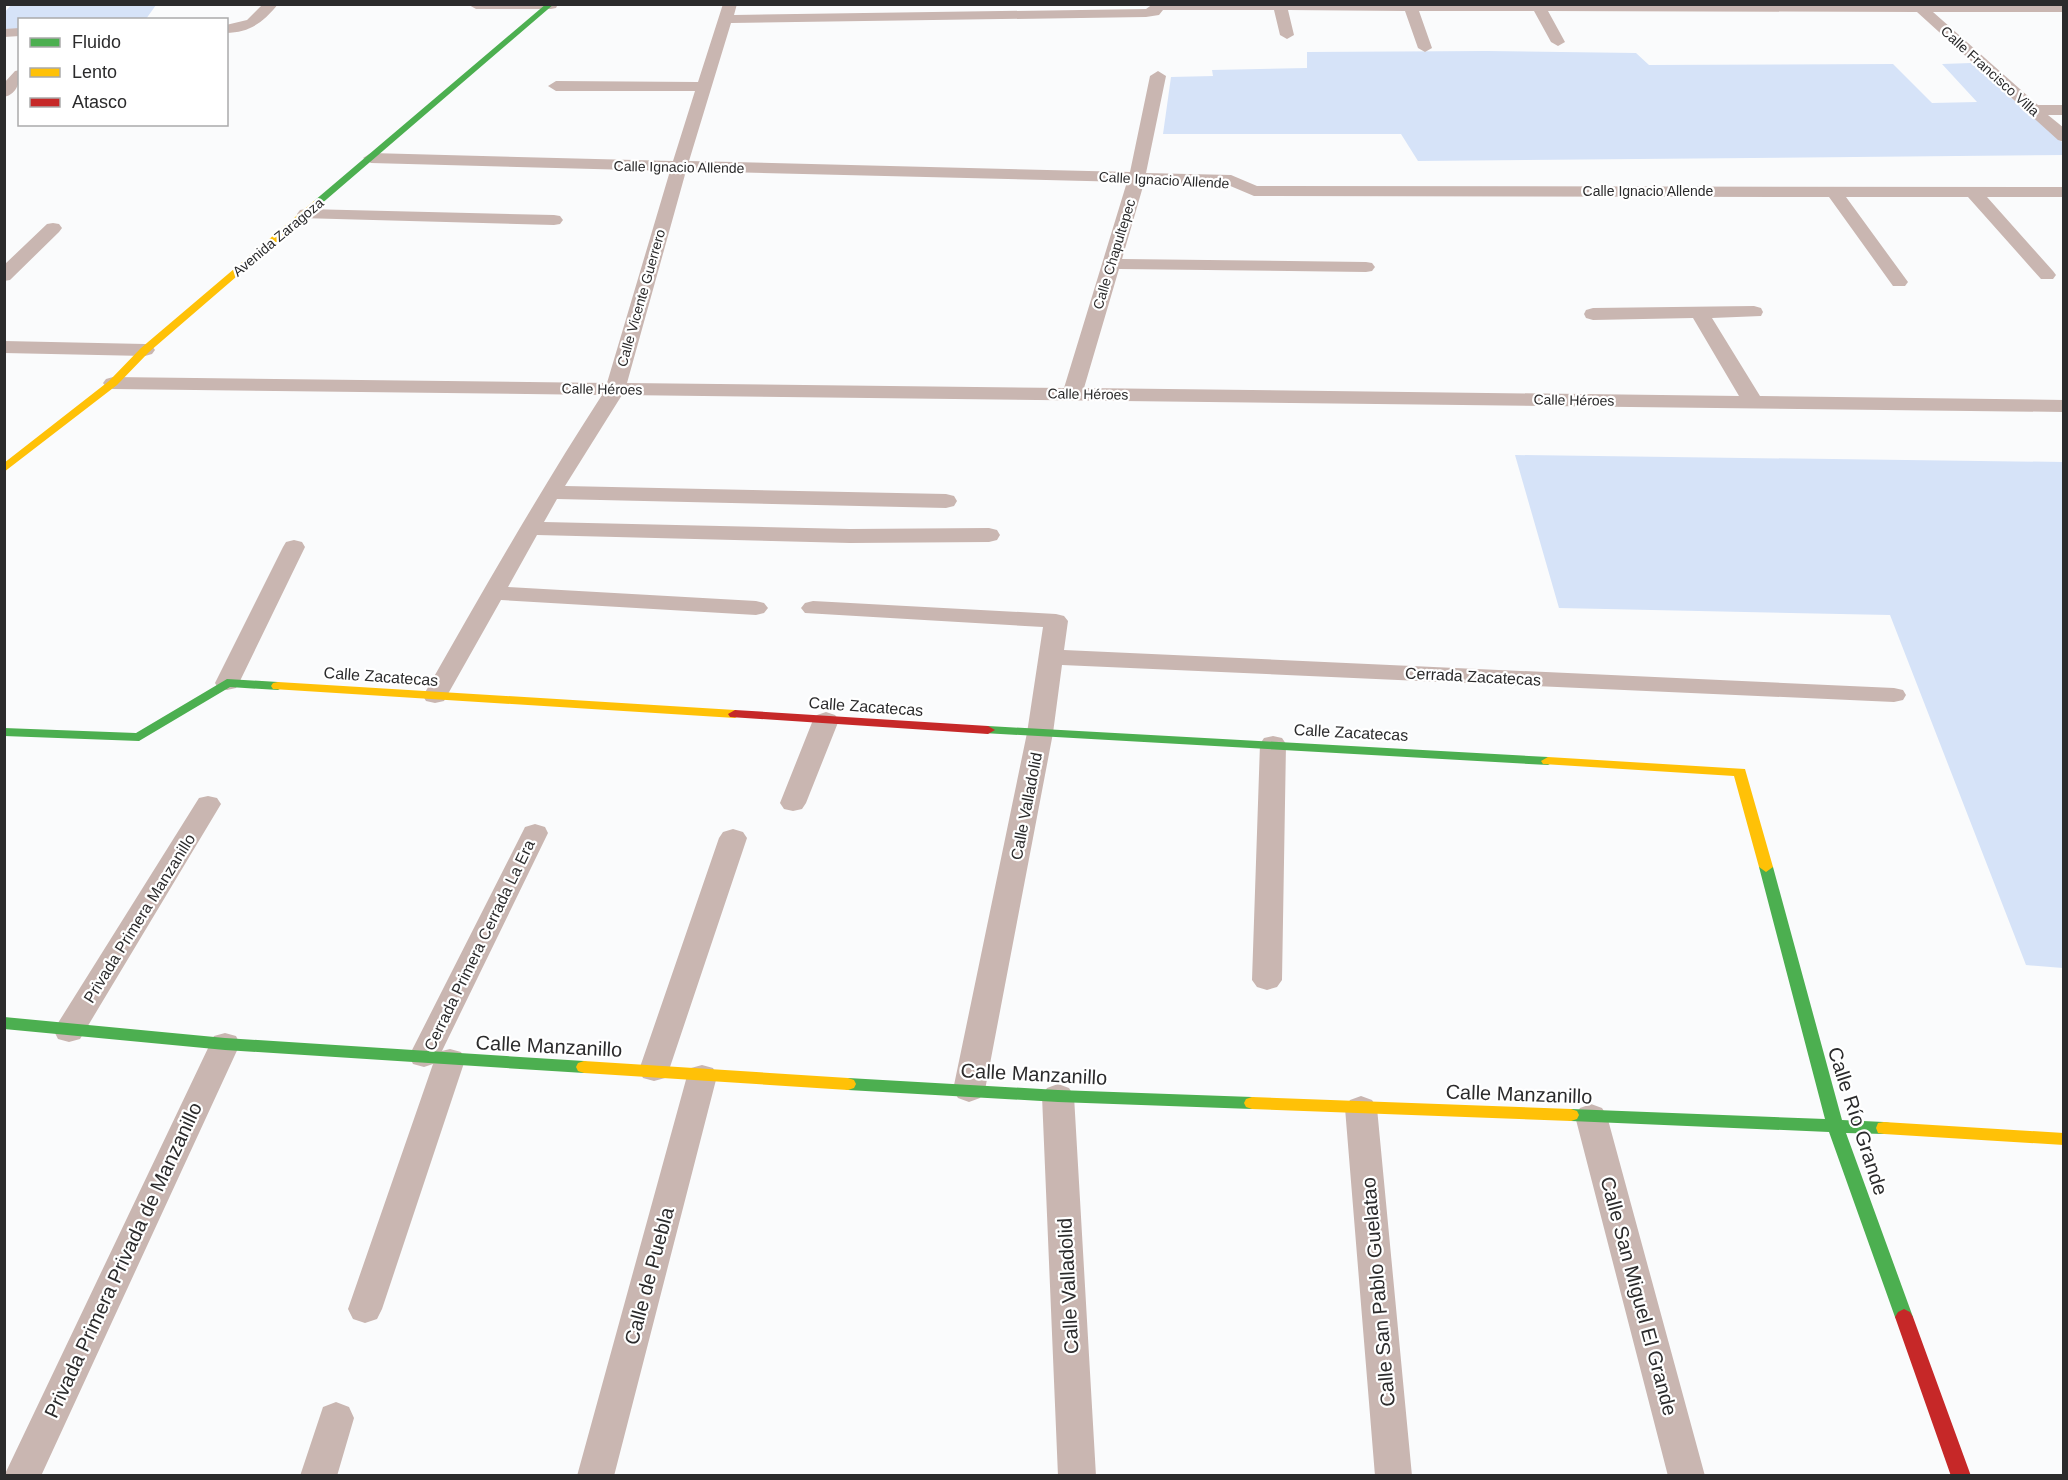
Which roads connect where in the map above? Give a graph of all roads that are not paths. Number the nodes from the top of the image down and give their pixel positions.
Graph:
1 (271, 4) edge
2 (551, 4) edge
3 (476, 5) edge
4 (1159, 5) edge
5 (1280, 6) junction
6 (1644, 6) edge
7 (1918, 6) edge
8 (1411, 7) junction
9 (1539, 8) junction
10 (2064, 8) edge
11 (728, 12) edge
12 (231, 29) edge
13 (1287, 34) dead end
14 (1558, 42) dead end
15 (1425, 48) dead end
16 (18, 76) edge
17 (1158, 76) dead end
18 (556, 86) dead end
19 (705, 87) junction
20 (4, 93) edge
21 (2033, 110) junction
22 (2064, 110) edge
23 (2064, 137) edge
24 (371, 158) junction
25 (679, 168) junction
26 (1137, 178) junction
27 (1833, 191) junction
28 (1973, 192) junction
29 (2064, 192) edge
30 (306, 214) junction
31 (554, 220) dead end
32 (53, 228) dead end
33 (1111, 264) junction
34 (1366, 267) dead end
35 (2047, 275) dead end
36 (4, 276) edge
37 (1899, 282) dead end
38 (1755, 312) dead end
39 (1593, 314) dead end
40 (1700, 314) junction
41 (4, 347) edge
42 (145, 350) junction
43 (113, 383) junction
44 (615, 390) junction
45 (1072, 394) junction
46 (1753, 402) junction
47 (2064, 406) edge
48 (4, 469) edge
49 (550, 492) junction
50 (946, 501) dead end
51 (529, 528) junction
52 (989, 535) dead end
53 (294, 548) dead end
54 (492, 593) junction
55 (756, 608) dead end
56 (813, 608) dead end
57 (1051, 657) junction
58 (227, 683) junction
59 (1894, 695) dead end
60 (435, 696) junction
61 (826, 720) junction
62 (4, 732) edge
63 (1040, 733) junction
64 (1273, 744) junction
65 (1740, 772) joint
66 (793, 803) dead end
67 (208, 804) dead end
68 (535, 833) dead end
69 (733, 838) dead end
70 (1267, 980) dead end
71 (4, 1023) edge
72 (69, 1031) junction
73 (225, 1044) junction
74 (437, 1058) junction
75 (654, 1070) junction
76 (702, 1076) junction
77 (969, 1090) junction
78 (1058, 1096) junction
79 (1361, 1108) junction
80 (1592, 1116) junction
81 (1835, 1125) junction
82 (2064, 1138) edge
83 (366, 1309) dead end
84 (336, 1418) dead end
85 (22, 1476) edge
86 (318, 1476) edge
87 (595, 1476) edge
88 (1077, 1476) edge
89 (1394, 1476) edge
90 (1687, 1476) edge
91 (1961, 1476) edge

1 - 12 street
2 - 3 street
2 - 24 street, Avenida Zaragoza
4 - 5 street
4 - 11 street
5 - 8 street
5 - 13 street
6 - 7 street
6 - 9 street
7 - 10 street
7 - 21 street, Calle Francisco Villa
8 - 9 street
8 - 15 street
9 - 14 street
11 - 19 street, Calle Vicente Guerrero
16 - 20 street
17 - 26 street, Calle Chapultepec
18 - 19 street
19 - 25 street, Calle Vicente Guerrero
21 - 22 street
21 - 23 street, Calle Francisco Villa
24 - 25 street, Calle Ignacio Allende
24 - 30 street, Avenida Zaragoza
25 - 26 street, Calle Ignacio Allende
25 - 44 street, Calle Vicente Guerrero
26 - 27 street, Calle Ignacio Allende
26 - 33 street, Calle Chapultepec
27 - 28 street, Calle Ignacio Allende
27 - 37 street
28 - 29 street, Calle Ignacio Allende
28 - 35 street
30 - 31 street
30 - 42 street, Avenida Zaragoza
32 - 36 street
33 - 34 street
33 - 45 street, Calle Chapultepec
38 - 40 street
39 - 40 street
40 - 46 street
41 - 42 street
42 - 43 street, Avenida Zaragoza
43 - 44 street, Calle Héroes
43 - 48 street, Avenida Zaragoza
44 - 45 street, Calle Héroes
44 - 49 street, Calle Vicente Guerrero
45 - 46 street, Calle Héroes
46 - 47 street, Calle Héroes
49 - 50 street
49 - 51 street, Calle Vicente Guerrero
51 - 52 street
51 - 54 street, Calle Vicente Guerrero
53 - 58 street
54 - 55 street
54 - 60 street, Calle Vicente Guerrero
56 - 57 street
57 - 59 street, Cerrada Zacatecas
57 - 63 street
58 - 60 street, Calle Zacatecas
58 - 62 street
60 - 61 street, Calle Zacatecas
61 - 63 street, Calle Zacatecas
61 - 66 street
63 - 64 street, Calle Zacatecas
63 - 77 street, Calle Valladolid
64 - 65 street, Calle Zacatecas
64 - 70 street
65 - 81 street, Calle Río Grande
67 - 72 street, Privada Primera Manzanillo
68 - 74 street, Cerrada Primera Cerrada La Era
69 - 75 street
71 - 72 street, Calle Manzanillo
72 - 73 street, Calle Manzanillo
73 - 74 street, Calle Manzanillo
73 - 85 street, Privada Primera Privada de Manzanillo
74 - 75 street, Calle Manzanillo
74 - 83 street, Cerrada Primera Cerrada La Era
75 - 76 street, Calle Manzanillo
76 - 77 street, Calle Manzanillo
76 - 87 street, Calle de Puebla
77 - 78 street, Calle Manzanillo
78 - 79 street, Calle Manzanillo
78 - 88 street, Calle Valladolid
79 - 80 street, Calle Manzanillo
79 - 89 street, Calle San Pablo Guelatao
80 - 81 street, Calle Manzanillo
80 - 90 street, Calle San Miguel El Grande
81 - 82 street, Calle Manzanillo
81 - 91 street, Calle Río Grande
84 - 86 street

